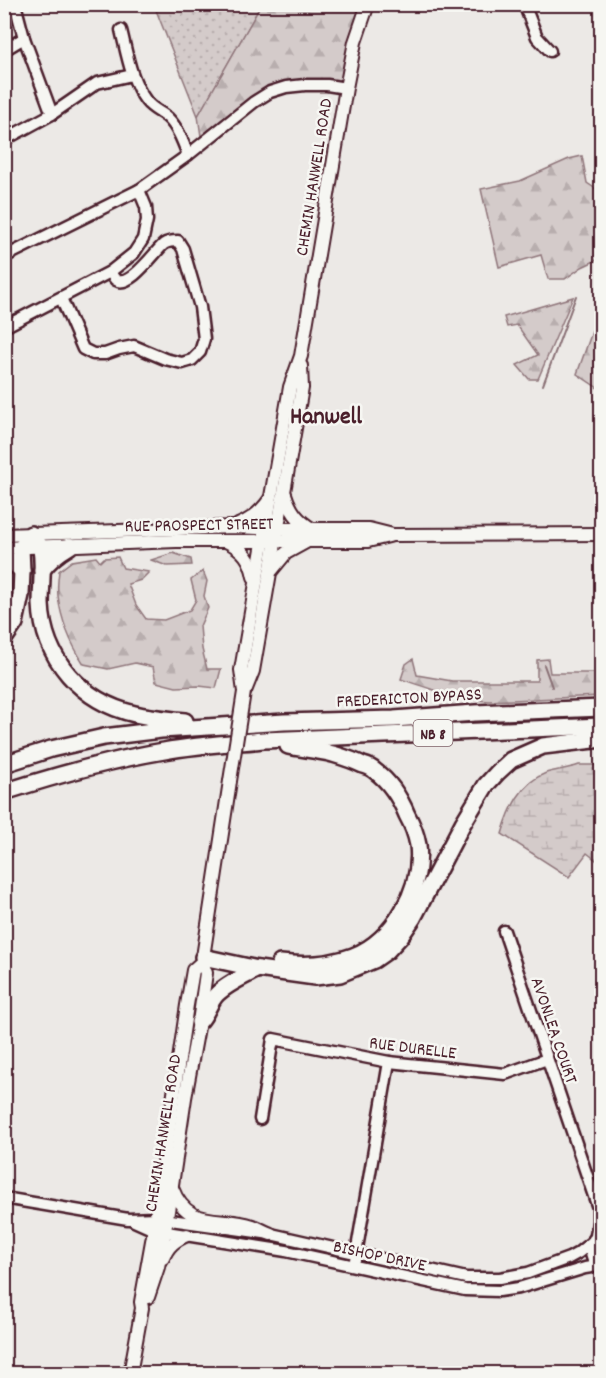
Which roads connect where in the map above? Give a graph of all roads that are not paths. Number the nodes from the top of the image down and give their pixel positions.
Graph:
1 (15, 4) edge
2 (368, 4) edge
3 (524, 4) edge
4 (120, 30) dead end
5 (24, 38) junction
6 (4, 50) edge
7 (550, 51) dead end
8 (132, 75) junction
9 (346, 88) junction
10 (52, 114) junction
11 (4, 140) edge
12 (188, 155) junction
13 (139, 190) junction
14 (4, 257) edge
15 (110, 272) junction
16 (61, 298) junction
17 (4, 327) edge
18 (278, 493) junction
19 (234, 527) junction
20 (31, 534) junction
21 (271, 534) junction
22 (602, 534) edge
23 (4, 535) edge
24 (311, 535) junction
25 (225, 541) junction
26 (70, 546) junction
27 (41, 547) junction
28 (4, 548) edge
29 (21, 548) junction
30 (4, 555) edge
31 (42, 570) junction
32 (22, 571) junction
33 (269, 574) junction
34 (255, 583) junction
35 (4, 639) edge
36 (244, 692) junction
37 (602, 708) edge
38 (218, 726) junction
39 (602, 726) edge
40 (602, 739) edge
41 (264, 740) junction
42 (4, 764) edge
43 (4, 792) edge
44 (504, 931) dead end
45 (203, 955) junction
46 (258, 969) junction
47 (199, 1022) junction
48 (547, 1059) junction
49 (389, 1062) junction
50 (260, 1119) dead end
51 (172, 1186) junction
52 (4, 1198) edge
53 (600, 1210) edge
54 (160, 1225) junction
55 (271, 1234) junction
56 (187, 1235) junction
57 (597, 1237) edge
58 (357, 1253) junction
59 (354, 1266) junction
60 (158, 1267) junction
61 (599, 1268) edge
62 (142, 1308) junction
63 (130, 1374) edge

1 - 5 street
2 - 9 main road, CHEMIN HANWELL ROAD
3 - 7 street
4 - 8 street
5 - 6 street
5 - 10 street
8 - 10 street
8 - 12 street
9 - 12 street
9 - 18 main road, CHEMIN HANWELL ROAD
10 - 11 street
12 - 13 street
13 - 14 street
13 - 15 street
15 - 16 street
15 - 16 street
16 - 17 street
18 - 19 main road
18 - 21 main road, CHEMIN HANWELL ROAD
18 - 24 main road
19 - 20 main road, RUE PROSPECT STREET
19 - 21 main road, RUE PROSPECT STREET
20 - 23 main road, RUE PROSPECT STREET
20 - 27 highway
20 - 29 highway
21 - 24 main road, RUE PROSPECT STREET
21 - 25 main road, RUE PROSPECT STREET
21 - 33 main road, CHEMIN HANWELL ROAD
21 - 34 main road, CHEMIN HANWELL ROAD
22 - 24 main road, RUE PROSPECT STREET
24 - 33 main road
25 - 26 main road, RUE PROSPECT STREET
25 - 34 main road
26 - 27 main road, RUE PROSPECT STREET
26 - 31 highway
27 - 29 main road, RUE PROSPECT STREET
27 - 31 highway
28 - 29 main road, RUE PROSPECT STREET
29 - 32 highway
30 - 32 highway
31 - 38 highway
32 - 35 highway
33 - 36 main road, CHEMIN HANWELL ROAD
34 - 36 main road, CHEMIN HANWELL ROAD
36 - 45 main road, CHEMIN HANWELL ROAD, bridge
37 - 38 highway, FREDERICTON BYPASS / NB 8
38 - 42 highway, NB 8
39 - 41 highway, FREDERICTON BYPASS / NB 8
40 - 46 highway
41 - 43 highway, NB 8
41 - 45 highway
44 - 48 street, AVONLEA COURT
45 - 46 highway
45 - 47 main road, CHEMIN HANWELL ROAD
45 - 54 main road, CHEMIN HANWELL ROAD
46 - 47 highway
47 - 51 main road, CHEMIN HANWELL ROAD
48 - 49 street, RUE DURELLE
48 - 53 street, AVONLEA COURT
49 - 50 street, RUE DURELLE
49 - 58 street
51 - 54 main road, CHEMIN HANWELL ROAD
51 - 55 main road
52 - 54 street
53 - 57 street, AVONLEA COURT
54 - 55 street, BISHOP DRIVE
54 - 56 street, BISHOP DRIVE
54 - 60 main road, CHEMIN HANWELL ROAD
54 - 62 main road, CHEMIN HANWELL ROAD
55 - 58 street, BISHOP DRIVE
56 - 59 street, BISHOP DRIVE
56 - 60 main road
57 - 58 street, BISHOP DRIVE
57 - 61 street, AVONLEA COURT
58 - 59 street
59 - 61 street, BISHOP DRIVE
60 - 62 main road, CHEMIN HANWELL ROAD
62 - 63 main road, CHEMIN HANWELL ROAD

